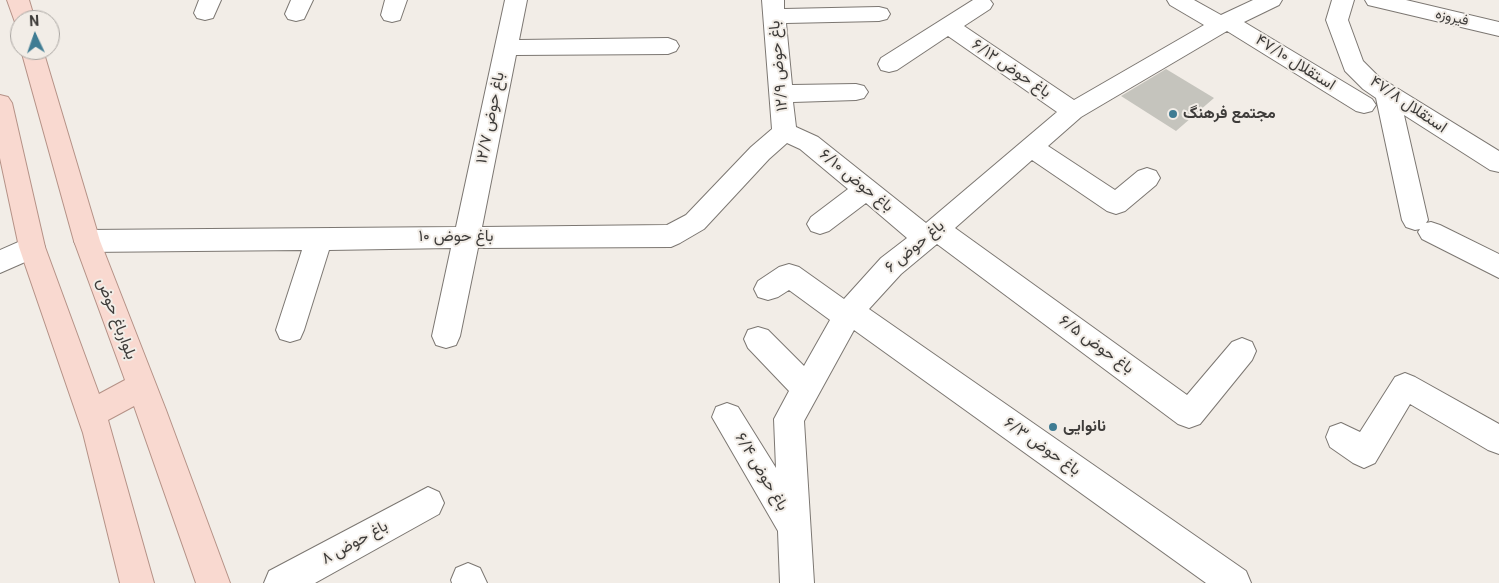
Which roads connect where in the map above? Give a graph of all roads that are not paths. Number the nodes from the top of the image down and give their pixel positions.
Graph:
1 (516, 0) edge
2 (1178, 0) edge
3 (1271, 0) edge
4 (1343, 0) edge
5 (1376, 0) edge
6 (982, 4) dead end
7 (774, 8) edge
8 (879, 14) dead end
9 (1224, 23) junction
10 (950, 27) junction
11 (1499, 29) edge
12 (668, 46) dead end
13 (506, 48) junction
14 (35, 60) edge
15 (889, 64) dead end
16 (1379, 88) junction
17 (856, 92) dead end
18 (781, 94) junction
19 (0, 103) edge
20 (1073, 111) junction
21 (784, 132) junction
22 (1031, 147) junction
23 (1499, 163) edge
24 (1147, 178) dead end
25 (866, 189) junction
26 (820, 224) dead end
27 (931, 233) junction
28 (468, 237) junction
29 (319, 239) junction
30 (87, 241) junction
31 (32, 247) junction
32 (0, 262) edge
33 (1499, 268) edge
34 (768, 289) dead end
35 (849, 313) junction
36 (290, 330) dead end
37 (446, 336) dead end
38 (758, 340) dead end
39 (1242, 351) dead end
40 (142, 386) junction
41 (806, 388) junction
42 (91, 414) junction
43 (727, 417) dead end
44 (1341, 437) dead end
45 (1499, 440) edge
46 (428, 503) dead end
47 (795, 528) junction
48 (137, 583) edge
49 (213, 583) edge
50 (281, 583) edge
51 (797, 583) edge
52 (1234, 583) edge

1 - 13 street, ۱۲/۷ باغ حوض
2 - 9 street, ۴۷/۱۰ استقلال
3 - 9 street, ۶ باغ حوض
4 - 16 street, ۴۷/۸ استقلال
5 - 11 street, فیروزه
6 - 10 street
7 - 8 street
7 - 18 street, ۱۲/۹ باغ حوض
9 - 16 street, ۴۷/۱۰ استقلال
9 - 20 street, ۶ باغ حوض
10 - 15 street
10 - 20 street, ۶/۱۲ باغ حوض
12 - 13 street
13 - 28 street, ۱۲/۷ باغ حوض
14 - 30 main road, بلوارباغ حوض
16 - 23 street, ۴۷/۸ استقلال
16 - 33 street
17 - 18 street
18 - 21 street, ۱۲/۹ باغ حوض
19 - 31 main road
20 - 22 street, ۶ باغ حوض
21 - 25 street, ۶/۱۰ باغ حوض
21 - 28 street, ۱۰ باغ حوض
22 - 24 street
22 - 27 street, ۶ باغ حوض
25 - 26 street
25 - 27 street, ۶/۱۰ باغ حوض
27 - 35 street, ۶ باغ حوض
27 - 39 street, ۶/۵ باغ حوض
28 - 29 street, ۱۰ باغ حوض
28 - 37 street, ۱۲/۷ باغ حوض
29 - 30 street, ۱۰ باغ حوض
29 - 36 street
30 - 40 main road, بلوارباغ حوض
31 - 32 street
31 - 42 main road
34 - 35 street, ۶/۳ باغ حوض
35 - 41 street, ۶ باغ حوض
35 - 52 street, ۶/۳ باغ حوض
38 - 41 street
40 - 42 main road
40 - 49 main road, بلوارباغ حوض
41 - 47 street, ۶ باغ حوض
42 - 48 main road
43 - 47 street, ۶/۴ باغ حوض
44 - 45 street
46 - 50 street, ۸ باغ حوض
47 - 51 street, ۶ باغ حوض

